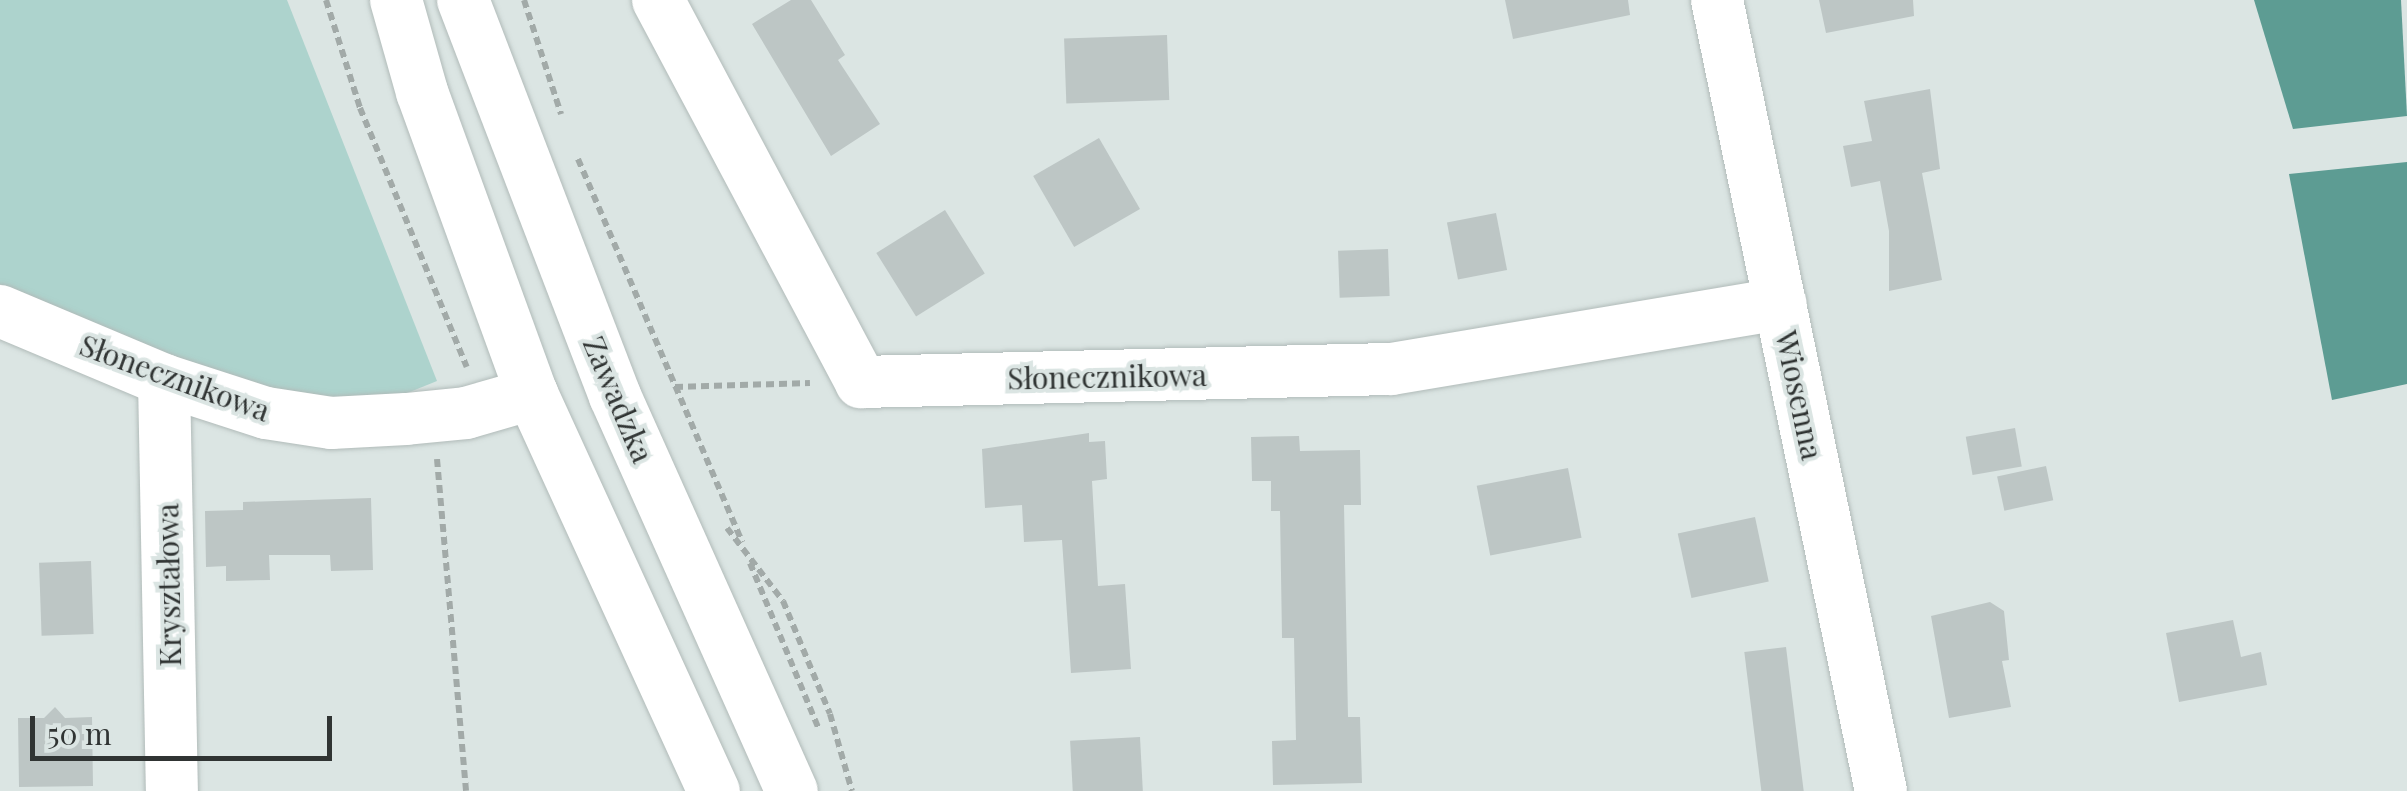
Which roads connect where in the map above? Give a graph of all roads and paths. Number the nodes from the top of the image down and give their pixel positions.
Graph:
1 (396, 0) edge
2 (463, 0) edge
3 (524, 0) edge
4 (658, 0) edge
5 (1717, 0) edge
6 (568, 134) dead end
7 (574, 152) dead end
8 (1781, 304) junction
9 (0, 311) edge
10 (164, 380) junction
11 (861, 382) junction
12 (675, 387) junction
13 (532, 394) junction
14 (670, 406) dead end
15 (432, 417) junction
16 (746, 552) junction
17 (820, 735) dead end
18 (172, 791) edge
19 (466, 791) edge
20 (714, 791) edge
21 (792, 791) edge
22 (852, 791) edge
23 (1881, 791) edge

1 - 13 street
2 - 21 street, Zawadzka
3 - 6 path
4 - 11 street
5 - 8 street, Wiosenna
7 - 12 path
8 - 11 street, Słonecznikowa
8 - 23 street, Wiosenna
9 - 10 street, Słonecznikowa
10 - 15 street, Słonecznikowa
10 - 18 street, Kryształowa
11 - 12 path
12 - 16 path
13 - 15 street, Słonecznikowa
13 - 20 street
14 - 16 path
15 - 19 path
16 - 17 path
16 - 22 path

